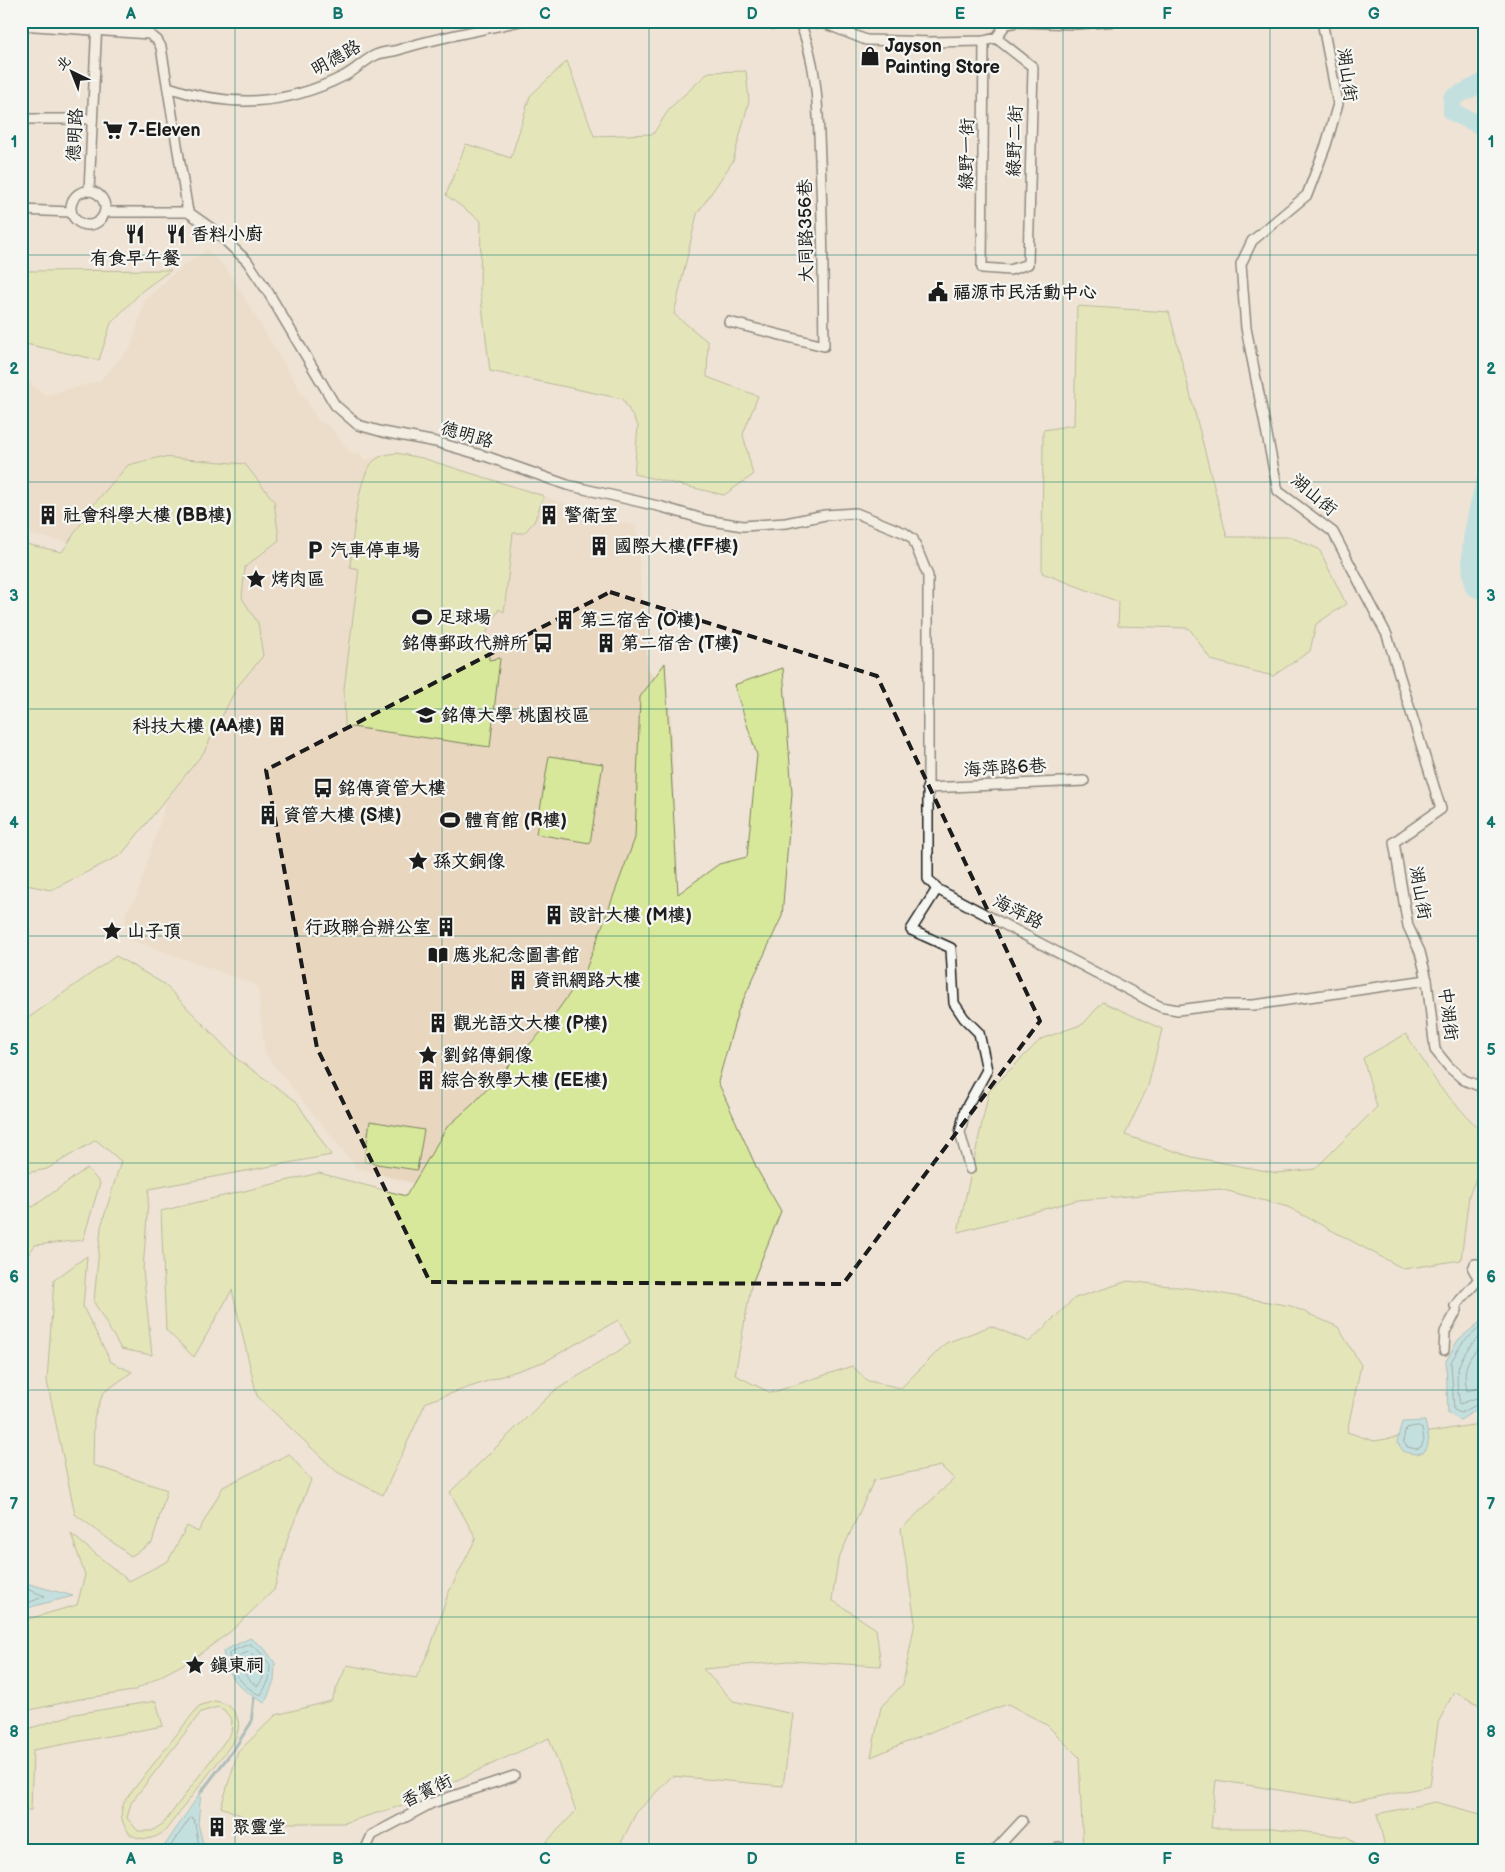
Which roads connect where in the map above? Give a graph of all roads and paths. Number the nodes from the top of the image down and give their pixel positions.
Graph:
1 (97, 21) edge
2 (520, 21) edge
3 (769, 21) edge
4 (1117, 21) edge
5 (1322, 21) edge
6 (799, 22) edge
7 (21, 26) edge
8 (97, 31) junction
9 (996, 38) junction
10 (984, 41) junction
11 (168, 87) junction
12 (92, 119) junction
13 (21, 120) edge
14 (89, 191) junction
15 (21, 210) edge
16 (71, 212) junction
17 (105, 212) junction
18 (188, 212) junction
19 (982, 268) joint
20 (729, 322) dead end
21 (1084, 781) dead end
22 (927, 788) junction
23 (937, 889) junction
24 (1427, 980) junction
25 (1484, 1088) edge
26 (970, 1169) dead end
27 (1484, 1264) edge
28 (1444, 1350) dead end
29 (514, 1776) dead end
30 (1022, 1822) dead end
31 (369, 1851) edge
32 (994, 1851) edge

1 - 8 street, 德明路
2 - 11 street, 明德路
3 - 6 street
4 - 9 street
5 - 24 street, 湖山街
6 - 10 street
6 - 20 street, 大同路356巷
7 - 8 street
8 - 11 street
8 - 12 street, 德明路
9 - 10 street
9 - 19 street, 綠野二街
10 - 19 street, 綠野一街
11 - 18 street
12 - 13 street
12 - 14 street, 德明路
14 - 16 street
14 - 17 street
15 - 16 street
16 - 17 street
17 - 18 street
18 - 22 street, 德明路
21 - 22 street, 海萍路6巷
22 - 23 street
23 - 24 street, 海萍路
23 - 26 street
24 - 25 street, 中湖街
27 - 28 street
29 - 31 street, 香賓街
30 - 32 street

